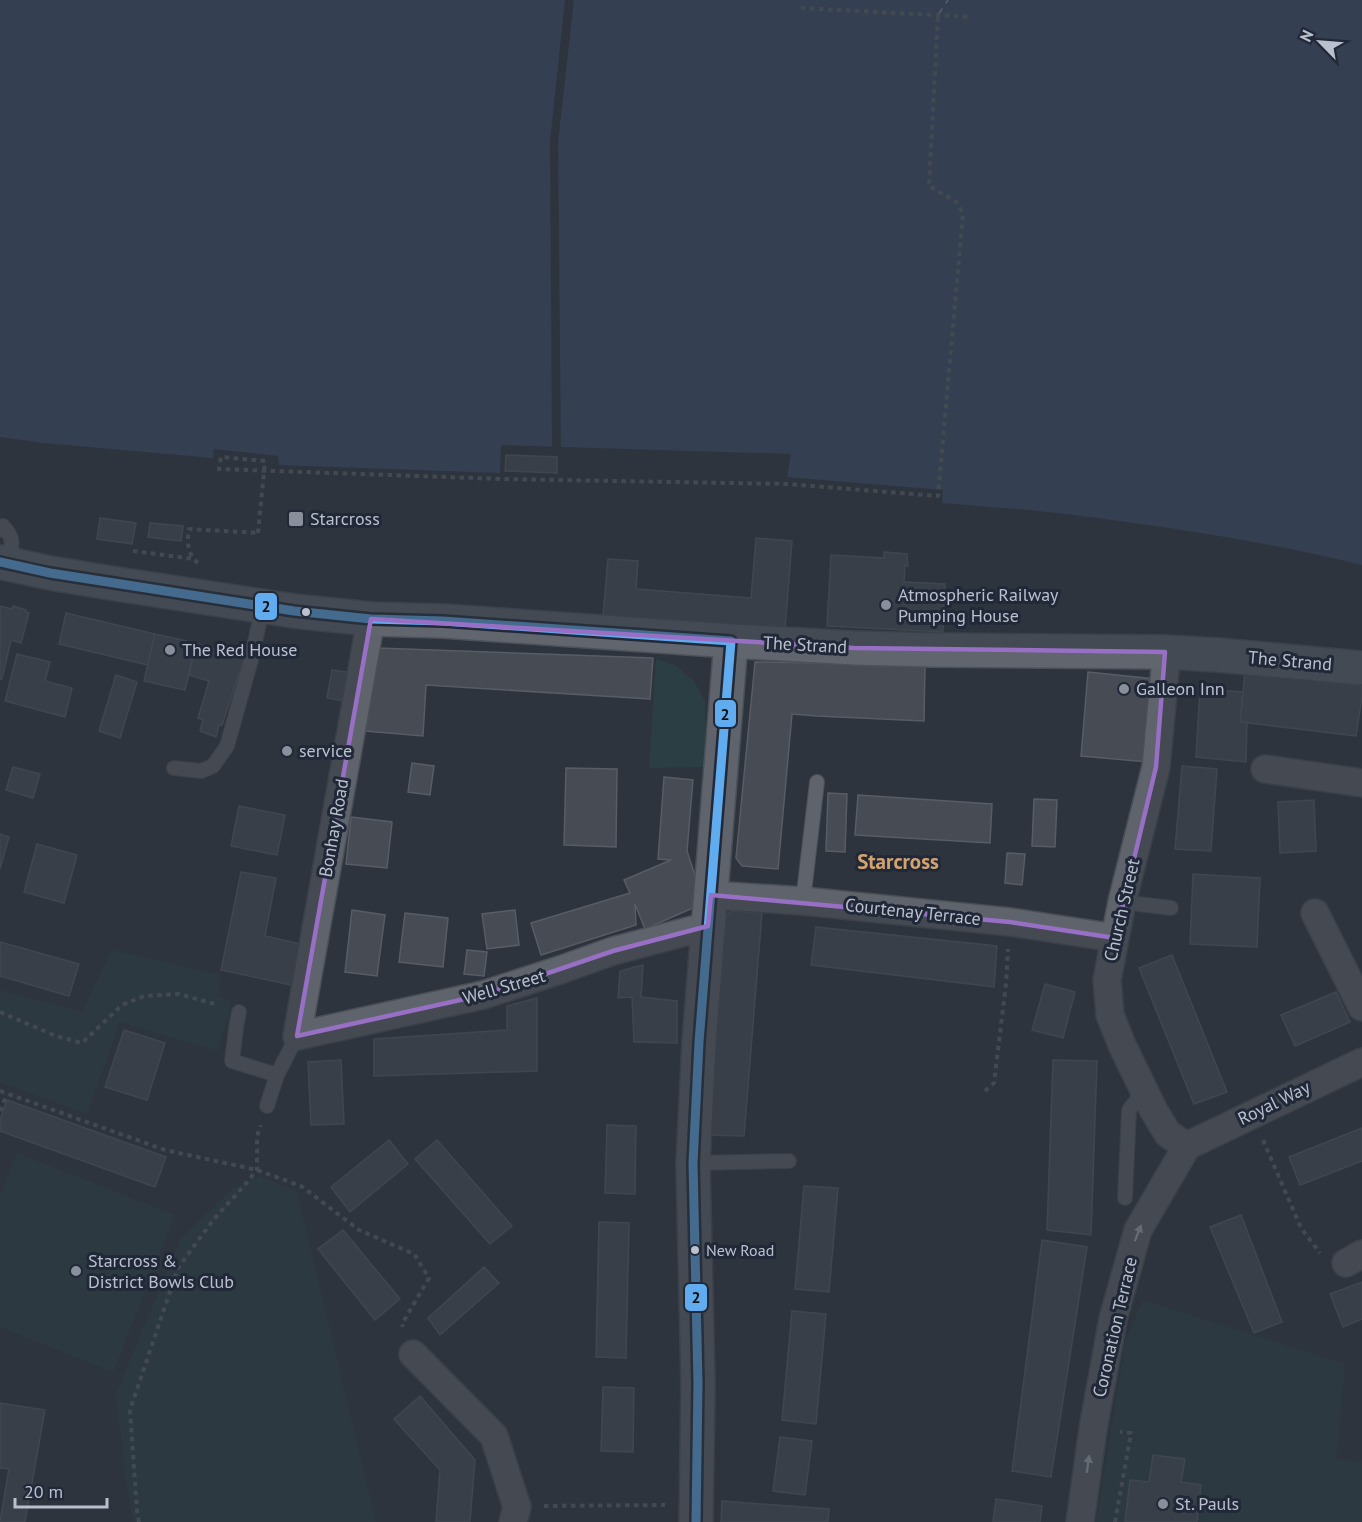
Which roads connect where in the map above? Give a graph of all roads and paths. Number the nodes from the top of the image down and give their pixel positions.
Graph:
1 (801, 8) dead end
2 (938, 15) junction
3 (972, 17) dead end
4 (0, 530) edge
5 (123, 550) dead end
6 (4, 563) edge
7 (263, 606) junction
8 (371, 619) junction
9 (731, 641) junction
10 (1165, 652) junction
11 (1362, 668) edge
12 (174, 768) dead end
13 (1265, 769) dead end
14 (817, 782) dead end
15 (1362, 783) edge
16 (802, 901) junction
17 (1122, 902) junction
18 (1171, 908) dead end
19 (709, 911) junction
20 (1315, 913) dead end
21 (1010, 922) junction
22 (1115, 938) junction
23 (1362, 1007) edge
24 (0, 1012) edge
25 (239, 1012) joint
26 (297, 1036) junction
27 (1362, 1062) edge
28 (277, 1075) junction
29 (0, 1091) edge
30 (985, 1091) dead end
31 (1144, 1091) junction
32 (7, 1094) junction
33 (267, 1106) joint
34 (0, 1111) edge
35 (1252, 1114) junction
36 (1187, 1146) junction
37 (789, 1161) dead end
38 (693, 1163) junction
39 (257, 1170) junction
40 (1125, 1198) dead end
41 (1354, 1259) edge
42 (413, 1354) joint
43 (696, 1513) edge
44 (515, 1514) edge
45 (139, 1522) edge
46 (1080, 1522) edge

1 - 2 path
2 - 3 path
2 - 5 path, bridge
4 - 6 lane
6 - 7 main road, The Strand
7 - 8 main road, The Strand
7 - 12 lane
8 - 9 main road, The Strand
8 - 26 street, Bonhay Road
9 - 10 main road, The Strand
9 - 19 street
10 - 11 main road, The Strand
10 - 17 street, Church Street
13 - 15 street
14 - 16 lane
16 - 19 street, Courtenay Terrace
16 - 21 street, Courtenay Terrace
17 - 18 lane
17 - 22 street, Church Street
19 - 26 street, Well Street
19 - 38 street
20 - 23 street
21 - 22 street, Courtenay Terrace
21 - 30 path
22 - 31 street, Church Street
24 - 25 path
25 - 28 lane
26 - 28 lane
27 - 35 street, Royal Way
28 - 33 lane
29 - 32 path
31 - 36 street, Church Street
31 - 40 lane
32 - 34 path
32 - 39 path
33 - 39 path
35 - 36 street, Royal Way
35 - 41 path
46 -> 36 street, Coronation Terrace
37 - 38 lane
38 - 43 street
39 - 42 path
39 - 45 path
42 - 44 street
43 - 44 path

